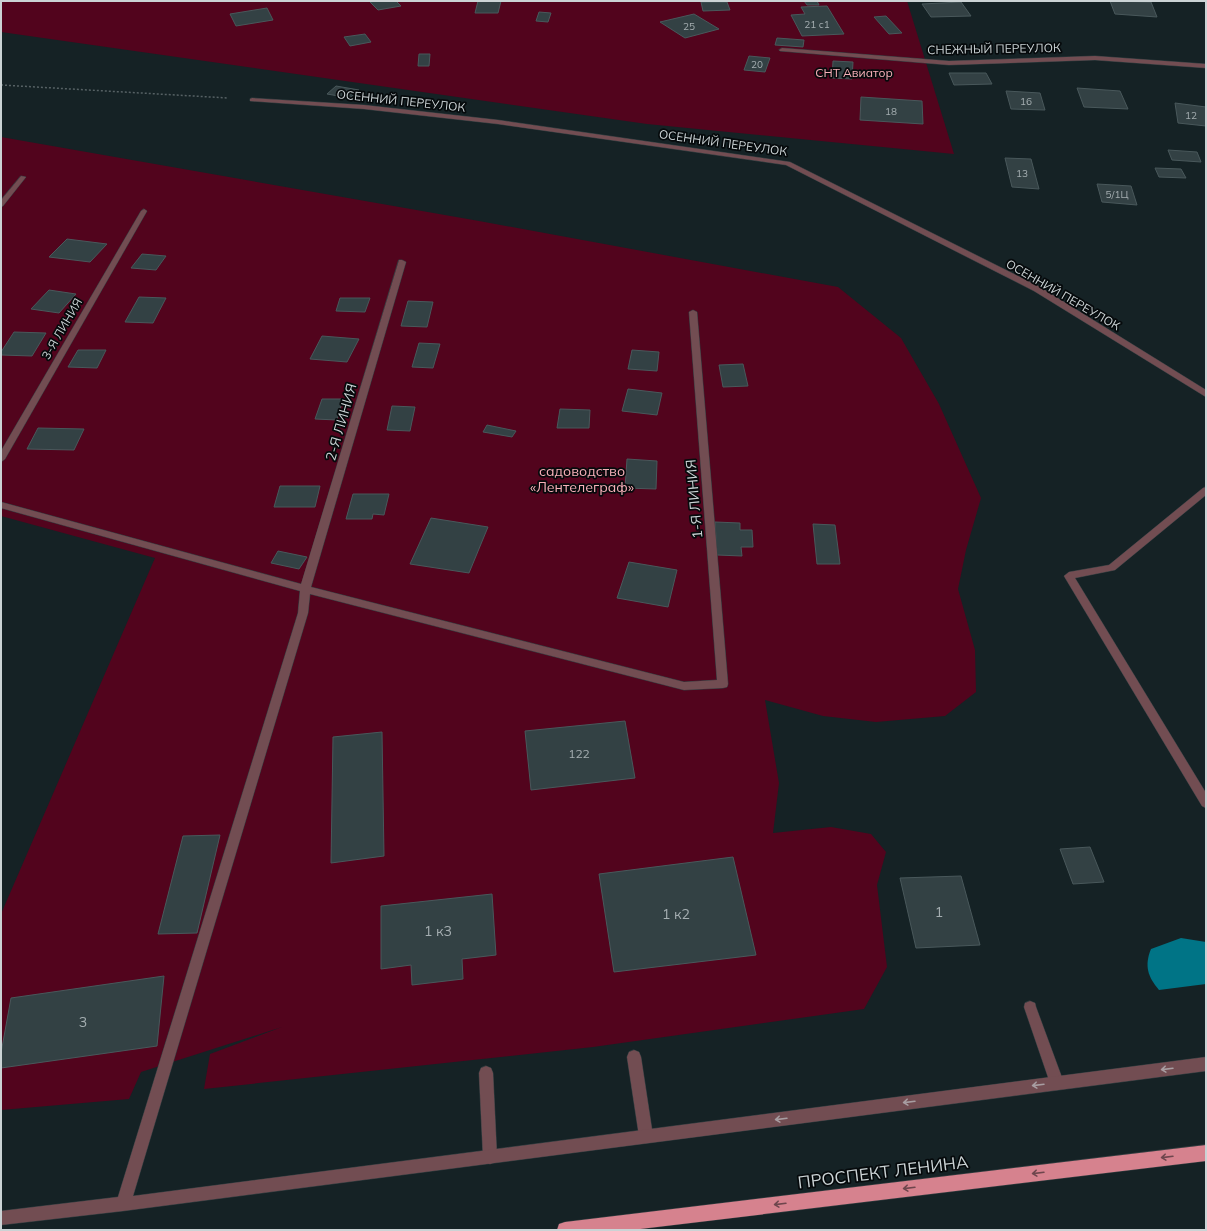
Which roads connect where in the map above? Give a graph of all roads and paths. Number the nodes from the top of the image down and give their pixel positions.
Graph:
1 (782, 50) dead end
2 (1206, 66) edge
3 (1, 85) edge
4 (252, 100) joint
5 (23, 177) dead end
6 (1, 205) edge
7 (144, 211) dead end
8 (402, 262) dead end
9 (693, 312) dead end
10 (1206, 394) edge
11 (1, 460) edge
12 (1206, 490) edge
13 (1, 505) edge
14 (305, 589) junction
15 (1206, 803) edge
16 (1030, 1007) dead end
17 (634, 1057) dead end
18 (1206, 1064) edge
19 (486, 1073) dead end
20 (1057, 1083) junction
21 (646, 1136) junction
22 (1206, 1153) edge
23 (490, 1157) junction
24 (123, 1204) junction
25 (1, 1218) edge
26 (565, 1230) edge

1 - 2 street, СНЕЖНЫЙ ПЕРЕУЛОК
3 - 4 path
4 - 10 street, ОСЕННИЙ ПЕРЕУЛОК
5 - 6 street
7 - 11 street, 3-Я ЛИНИЯ
8 - 14 street, 2-Я ЛИНИЯ
9 - 14 street, 1-Я ЛИНИЯ
12 - 15 street
13 - 14 street
14 - 24 street, 2-Я ЛИНИЯ
16 - 20 street
17 - 21 street
18 -> 20 street
19 - 23 street
20 -> 21 street
21 - 23 street
22 -> 26 highway, ПРОСПЕКТ ЛЕНИНА
23 - 24 street
24 - 25 street

